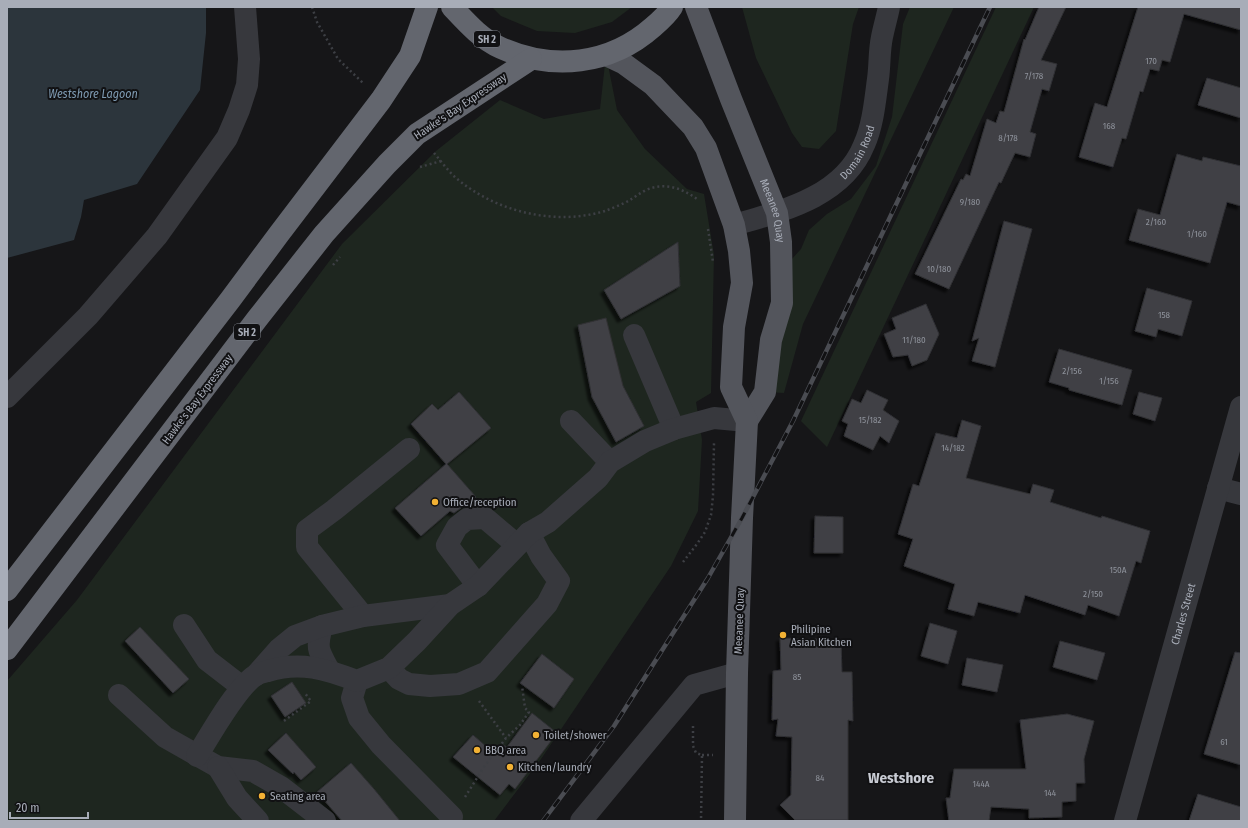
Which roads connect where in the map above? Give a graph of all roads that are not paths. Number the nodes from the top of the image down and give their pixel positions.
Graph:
1 (245, 7) edge
2 (427, 7) edge
3 (452, 7) edge
4 (672, 7) edge
5 (696, 7) edge
6 (889, 7) edge
7 (606, 55) junction
8 (531, 59) junction
9 (777, 213) junction
10 (734, 225) junction
11 (634, 335) dead end
12 (7, 397) edge
13 (1241, 407) edge
14 (571, 421) dead end
15 (747, 421) junction
16 (674, 429) junction
17 (409, 450) dead end
18 (610, 462) junction
19 (1218, 488) junction
20 (1241, 494) edge
21 (523, 539) junction
22 (478, 586) junction
23 (7, 590) edge
24 (450, 605) junction
25 (364, 616) junction
26 (184, 625) dead end
27 (322, 626) junction
28 (7, 648) edge
29 (389, 668) junction
30 (329, 670) junction
31 (737, 673) junction
32 (249, 681) junction
33 (357, 681) junction
34 (119, 695) dead end
35 (197, 756) junction
36 (218, 768) junction
37 (452, 817) road end
38 (258, 821) edge
39 (325, 821) edge
40 (581, 821) edge
41 (735, 821) edge
42 (1125, 821) edge

1 - 12 street
2 - 23 highway
3 - 8 highway, SH 2
4 - 7 highway, SH 2
5 - 9 main road, Meeanee Quay
6 - 9 street, Domain Road
7 - 8 highway, SH 2
7 - 10 main road, Meeanee Quay
8 - 28 highway, Hawke's Bay Expressway / SH 2
9 - 10 street, Domain Road
9 - 15 main road, Meeanee Quay
10 - 15 main road, Meeanee Quay
11 - 16 street
13 - 19 street, Charles Street
14 - 18 street
15 - 16 street
15 - 31 main road, Meeanee Quay
16 - 18 street
17 - 25 street
18 - 21 street
19 - 20 street
19 - 42 street, Charles Street
21 - 22 street
21 - 22 street
21 - 29 street
22 - 24 street
24 - 25 street
24 - 29 street
25 - 27 street
26 - 32 street
27 - 30 street
27 - 32 street
29 - 33 street
30 - 32 street
30 - 33 street
31 - 40 street
31 - 41 main road, Meeanee Quay
32 - 35 street
33 - 37 street
34 - 35 street
35 - 36 street
36 - 38 street
36 - 39 street

